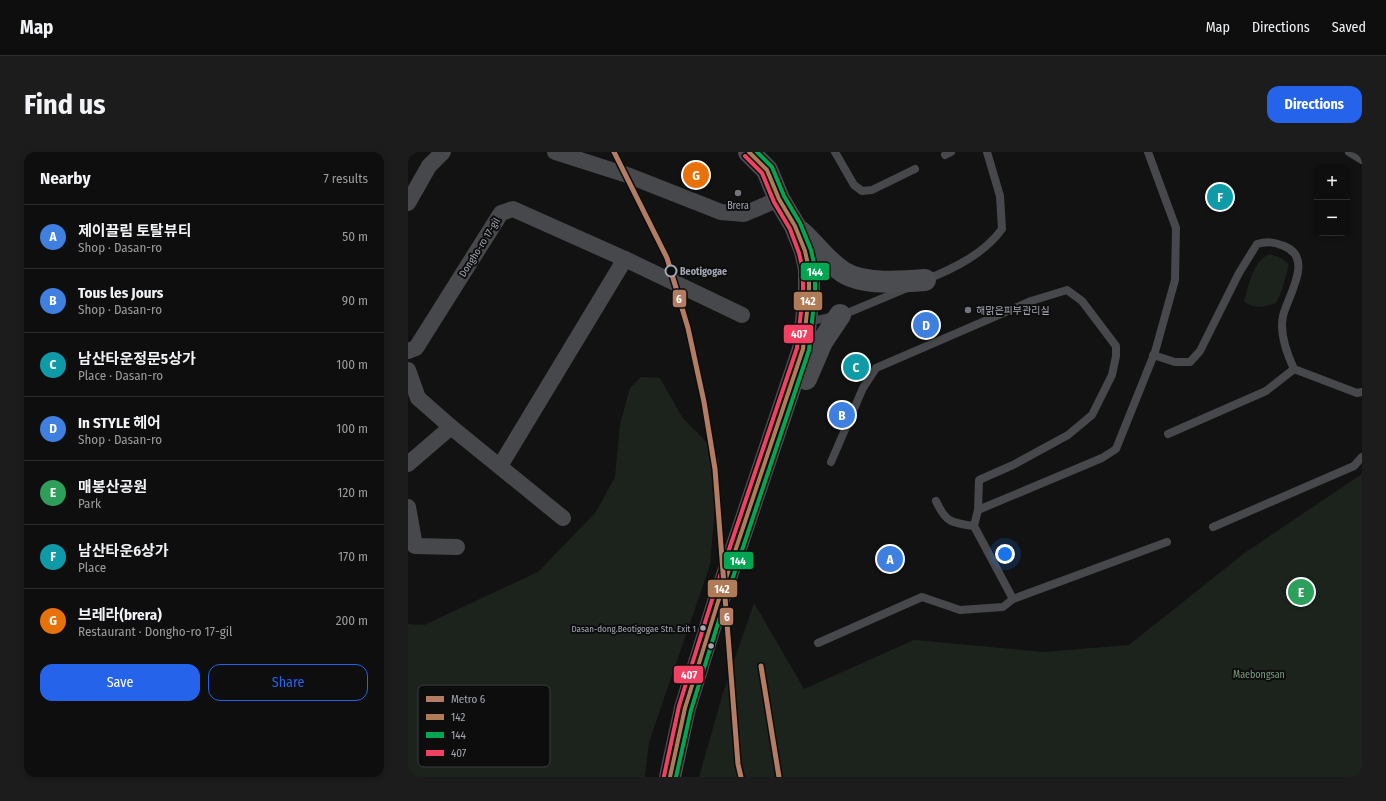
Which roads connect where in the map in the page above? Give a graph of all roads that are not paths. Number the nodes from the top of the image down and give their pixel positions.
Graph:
1 (443, 152) edge
2 (555, 152) edge
3 (749, 152) edge
4 (835, 152) edge
5 (987, 152) edge
6 (1148, 152) edge
7 (1349, 152) edge
8 (1362, 160) edge
9 (915, 169) dead end
10 (779, 199) junction
11 (408, 203) edge
12 (795, 226) junction
13 (625, 259) junction
14 (925, 280) junction
15 (742, 315) dead end
16 (840, 315) junction
17 (806, 323) junction
18 (408, 351) edge
19 (1153, 355) junction
20 (1294, 369) junction
21 (408, 370) edge
22 (1362, 392) edge
23 (451, 427) junction
24 (1168, 434) dead end
25 (773, 439) junction
26 (1362, 457) edge
27 (832, 462) dead end
28 (408, 464) edge
29 (500, 466) junction
30 (936, 501) dead end
31 (408, 507) edge
32 (978, 510) junction
33 (563, 518) dead end
34 (974, 526) junction
35 (1213, 527) dead end
36 (1167, 542) dead end
37 (457, 547) dead end
38 (1013, 599) junction
39 (818, 642) dead end
40 (670, 777) edge

1 - 11 street
2 - 10 street
3 - 10 main road
4 - 9 lane
5 - 14 lane
6 - 19 lane
7 - 8 lane
10 - 12 main road
12 - 14 main road
12 - 17 main road
13 - 15 street, Dongho-ro 17-gil
13 - 18 street, Dongho-ro 17-gil
13 - 29 street
14 - 16 lane
16 - 17 lane
16 - 25 main road
17 - 25 main road
19 - 20 lane
19 - 32 lane
20 - 22 lane
20 - 24 lane
21 - 23 street
23 - 28 street
23 - 29 street
25 - 40 main road
26 - 35 lane
27 - 32 lane
29 - 33 street
30 - 34 lane
31 - 37 street
32 - 34 lane
34 - 38 lane
36 - 38 lane
38 - 39 lane

